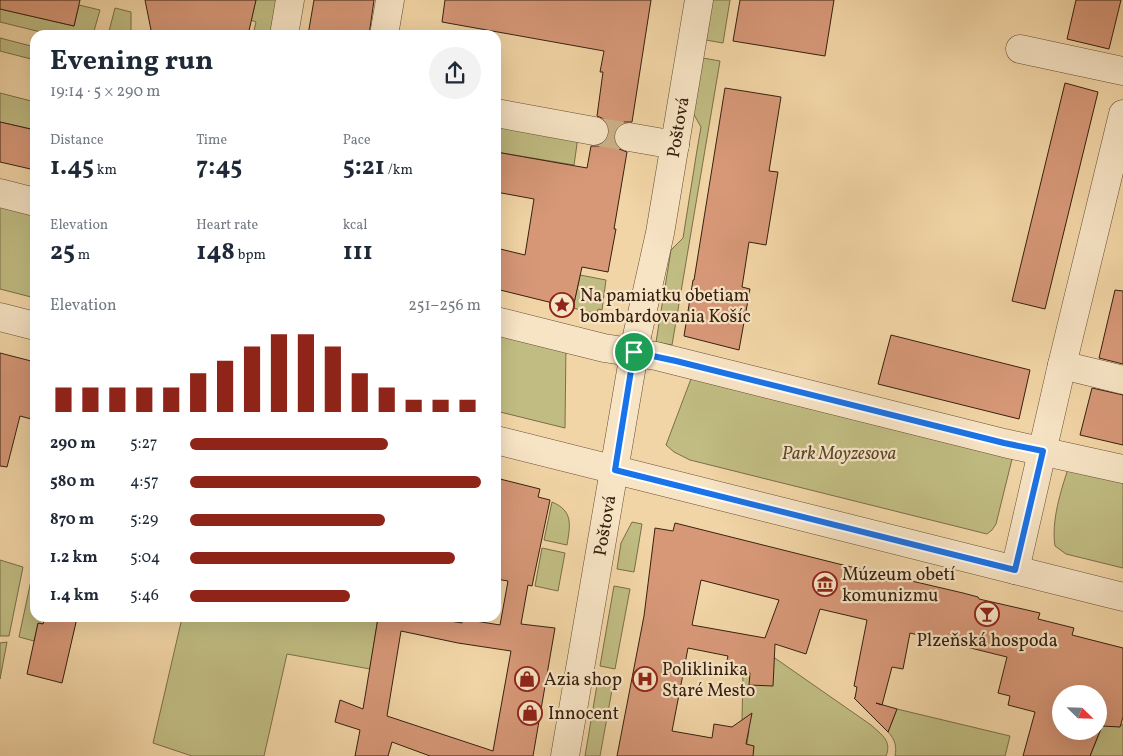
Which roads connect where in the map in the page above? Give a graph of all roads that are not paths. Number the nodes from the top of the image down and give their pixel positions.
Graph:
1 (290, 0) edge
2 (390, 0) edge
3 (699, 0) edge
4 (285, 30) edge
5 (385, 30) edge
6 (1020, 49) dead end
7 (1123, 70) edge
8 (501, 114) edge
9 (1123, 114) edge
10 (594, 130) tunnel mouth
11 (629, 137) tunnel mouth
12 (675, 145) junction
13 (0, 193) edge
14 (30, 201) edge
15 (0, 317) edge
16 (501, 322) edge
17 (30, 325) edge
18 (634, 352) junction
19 (1062, 365) junction
20 (1123, 380) edge
21 (1046, 439) junction
22 (501, 441) edge
23 (1123, 469) edge
24 (615, 470) junction
25 (1015, 570) junction
26 (1123, 597) edge
27 (565, 756) edge

1 - 4 street
2 - 5 street
3 - 12 street, Poštová
6 - 7 street
8 - 10 street
9 - 19 street
11 - 12 street
12 - 18 street, Poštová
13 - 14 street
15 - 17 street
16 - 18 street
18 - 21 street
18 - 24 street, Poštová
19 - 20 street
19 - 21 street
21 - 23 street
21 - 25 street
22 - 24 street
24 - 25 street
24 - 27 street, Poštová
25 - 26 street

